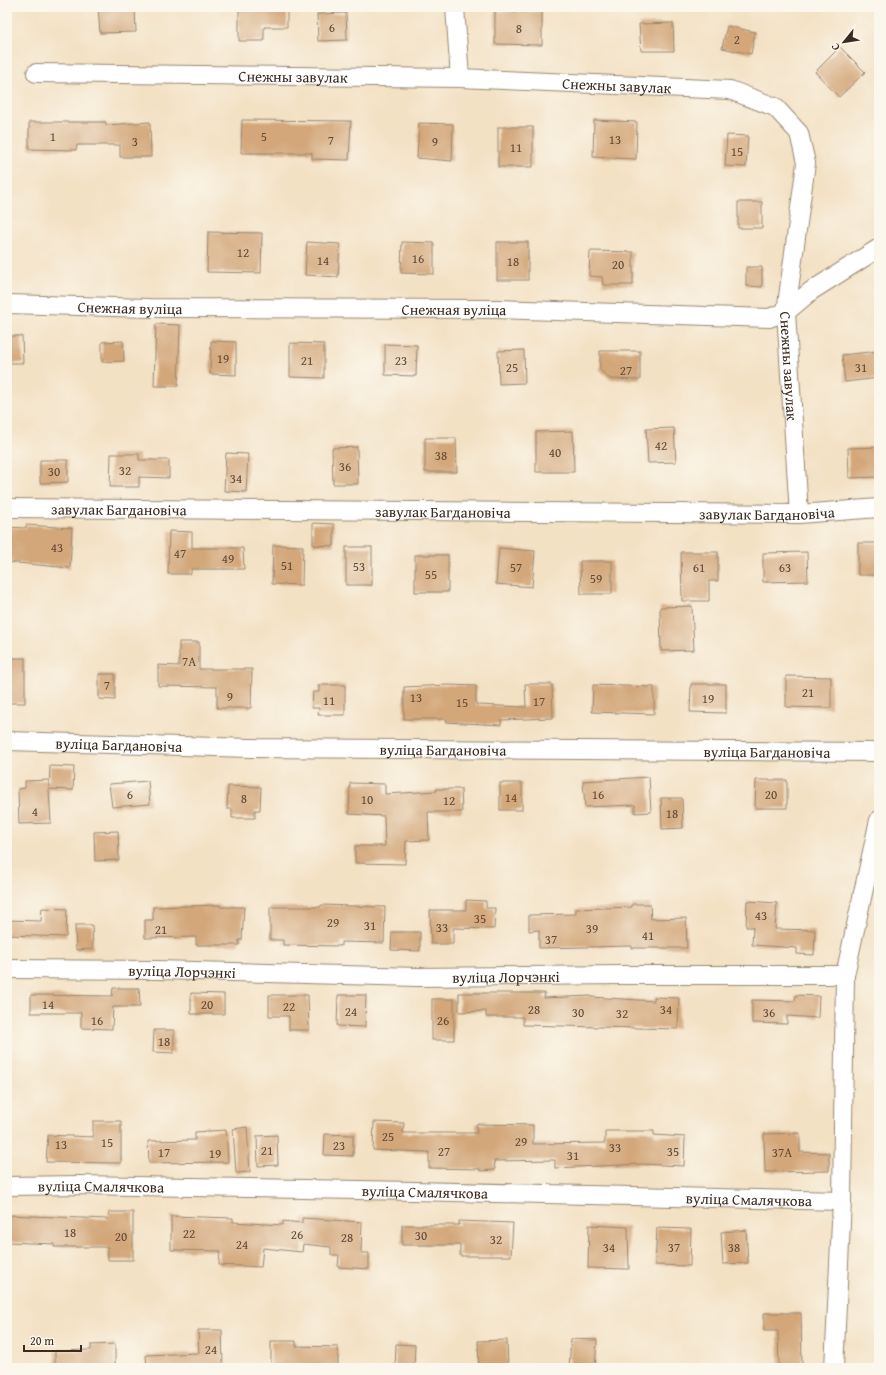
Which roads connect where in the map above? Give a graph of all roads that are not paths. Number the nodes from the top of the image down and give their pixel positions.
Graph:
1 (455, 7) edge
2 (36, 73) dead end
3 (460, 78) junction
4 (879, 248) edge
5 (7, 304) edge
6 (786, 312) junction
7 (7, 508) edge
8 (879, 508) edge
9 (799, 514) junction
10 (7, 742) edge
11 (879, 752) edge
12 (879, 820) edge
13 (7, 969) edge
14 (845, 976) junction
15 (7, 1186) edge
16 (842, 1201) junction
17 (834, 1368) edge

1 - 3 street
2 - 3 street, Снежны завулак
3 - 6 street, Снежны завулак
4 - 6 street, Снежная вуліца
5 - 6 street, Снежная вуліца
6 - 9 street, Снежны завулак
7 - 9 street, завулак Багдановіча
8 - 9 street, завулак Багдановіча
10 - 11 street, вуліца Багдановіча
12 - 14 street
13 - 14 street, вуліца Лорчэнкі
14 - 16 street
15 - 16 street, вуліца Смалячкова
16 - 17 street

